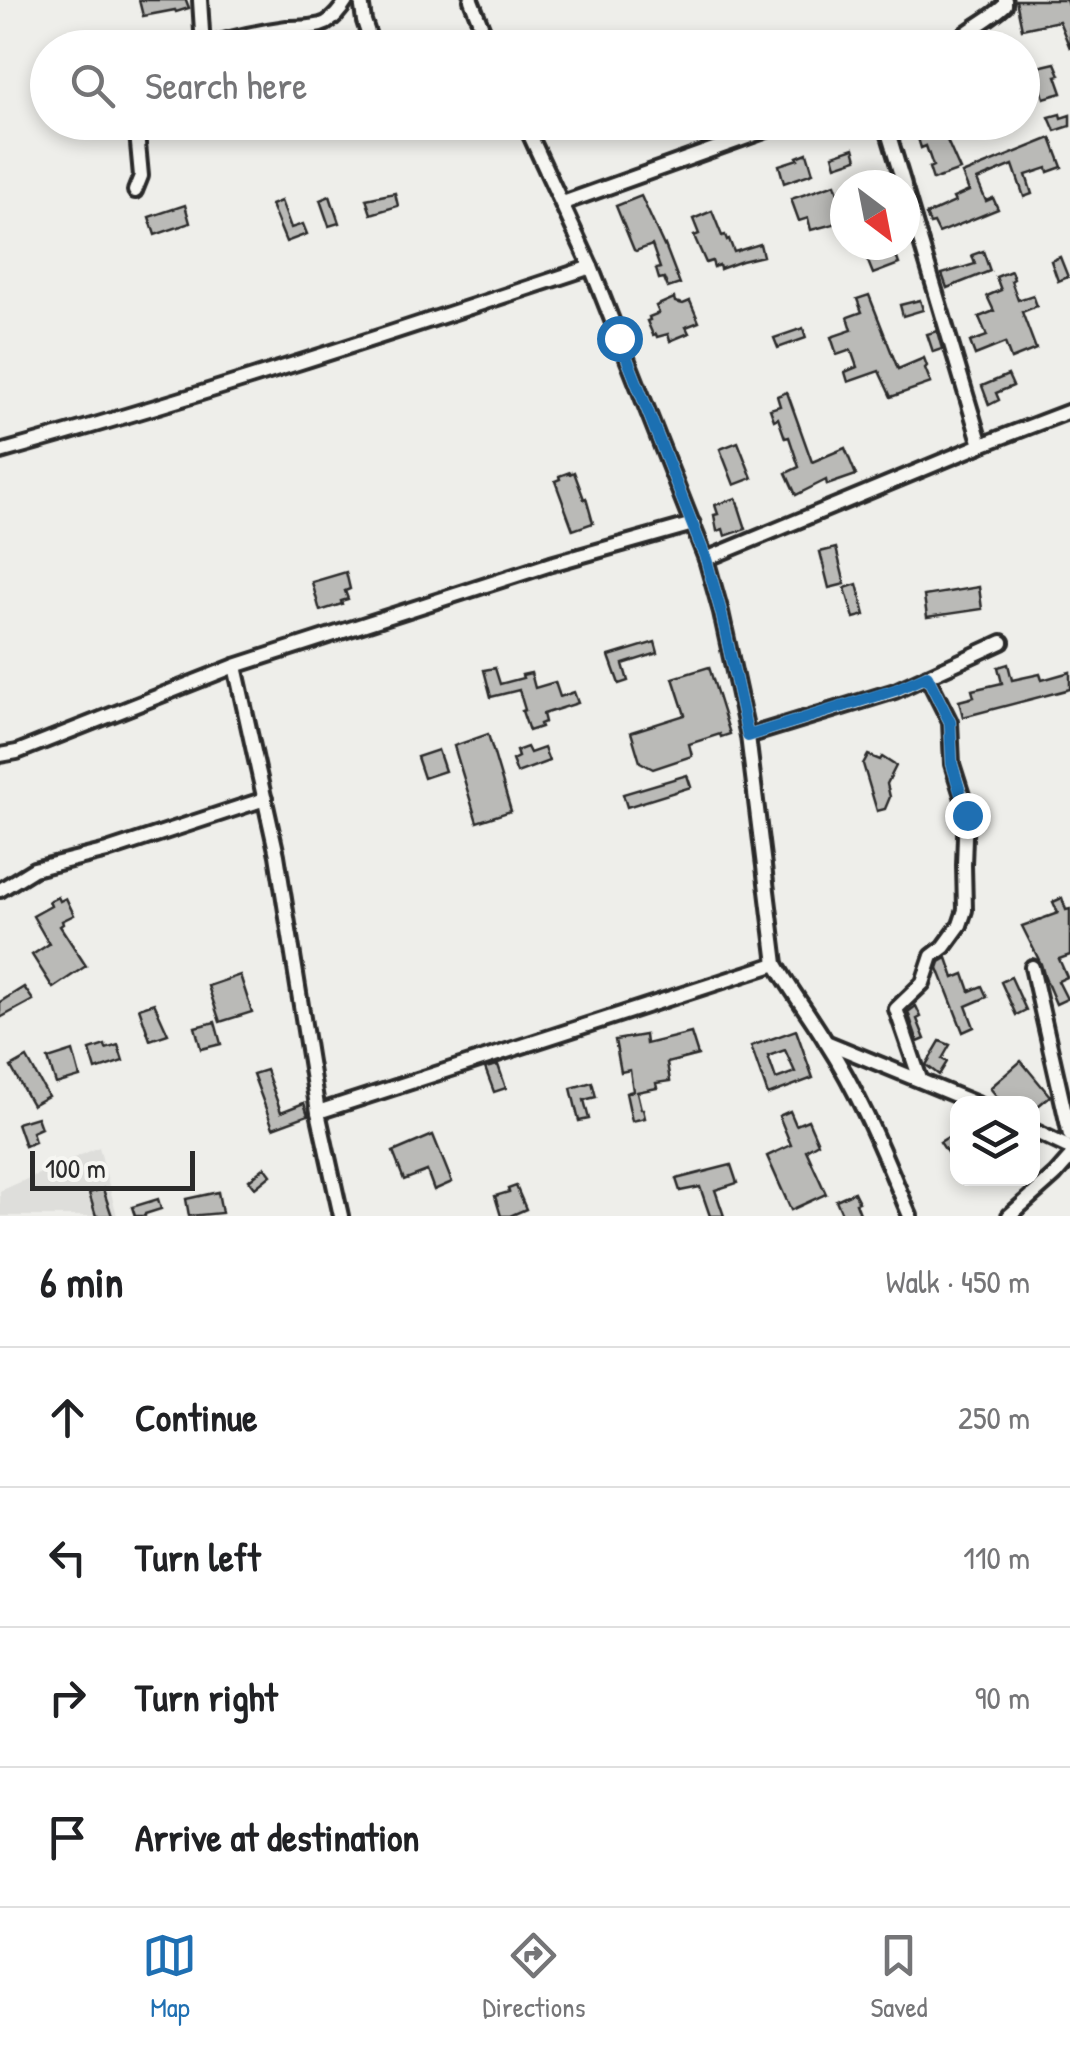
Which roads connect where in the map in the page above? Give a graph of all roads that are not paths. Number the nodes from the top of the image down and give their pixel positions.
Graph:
1 (200, 0) edge
2 (347, 0) edge
3 (361, 0) edge
4 (471, 0) edge
5 (1005, 0) edge
6 (201, 30) edge
7 (279, 30) edge
8 (367, 30) edge
9 (483, 30) edge
10 (966, 30) edge
11 (138, 140) edge
12 (533, 140) edge
13 (739, 140) edge
14 (891, 140) edge
15 (899, 170) edge
16 (135, 191) dead end
17 (563, 204) junction
18 (920, 240) edge
19 (591, 267) junction
20 (1070, 410) edge
21 (982, 445) junction
22 (0, 452) edge
23 (692, 524) junction
24 (706, 559) junction
25 (1002, 642) dead end
26 (235, 666) junction
27 (927, 676) junction
28 (748, 736) junction
29 (0, 756) edge
30 (265, 799) junction
31 (0, 890) edge
32 (776, 964) junction
33 (1032, 967) dead end
34 (826, 1042) junction
35 (920, 1079) junction
36 (959, 1096) edge
37 (318, 1112) junction
38 (1040, 1134) edge
39 (1070, 1135) edge
40 (1070, 1148) edge
41 (1070, 1158) edge
42 (342, 1216) edge
43 (910, 1216) edge
44 (1008, 1216) edge

1 - 6 street
2 - 7 street
3 - 8 street
4 - 9 street
5 - 10 street
11 - 16 street
12 - 17 street
13 - 17 street
14 - 15 street
17 - 19 street
18 - 21 street
19 - 22 street
19 - 23 street
20 - 21 street
21 - 24 street
23 - 24 street
23 - 26 street
24 - 28 street
25 - 27 street
26 - 29 street
26 - 30 street
27 - 28 street
27 - 35 street
28 - 32 street
30 - 31 street
30 - 37 street
32 - 34 street
32 - 37 street
33 - 39 street
34 - 35 street
34 - 43 street
35 - 36 street
37 - 42 street
38 - 40 street
41 - 44 street

